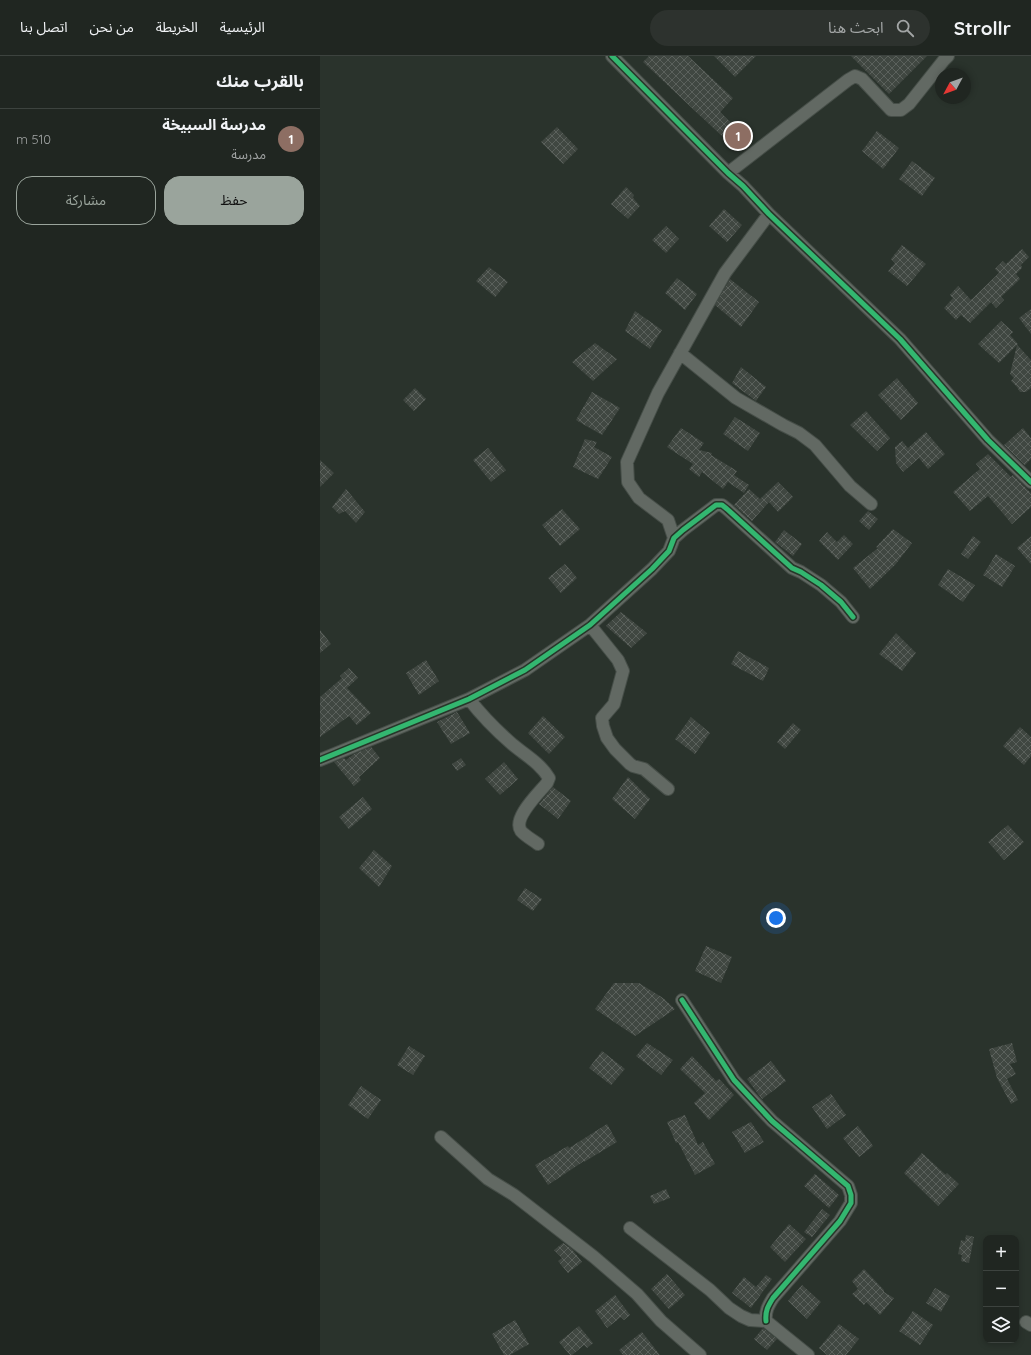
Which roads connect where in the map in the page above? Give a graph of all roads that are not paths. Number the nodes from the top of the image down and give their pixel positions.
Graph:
1 (612, 56) edge
2 (948, 56) edge
3 (728, 173) junction
4 (769, 214) junction
5 (680, 353) junction
6 (1030, 481) edge
7 (871, 504) dead end
8 (674, 538) junction
9 (853, 617) dead end
10 (590, 625) junction
11 (469, 699) junction
12 (320, 760) edge
13 (668, 789) dead end
14 (538, 844) dead end
15 (682, 1000) dead end
16 (441, 1137) dead end
17 (630, 1228) dead end
18 (766, 1321) junction
19 (700, 1355) edge
20 (808, 1355) edge

1 - 3 street
2 - 3 street
3 - 4 street
4 - 5 street
4 - 6 street
5 - 7 street
5 - 8 street
8 - 9 street
8 - 10 street
10 - 11 street
10 - 13 street
11 - 12 street
11 - 14 street
15 - 18 street
16 - 19 street
17 - 18 street
18 - 20 street

